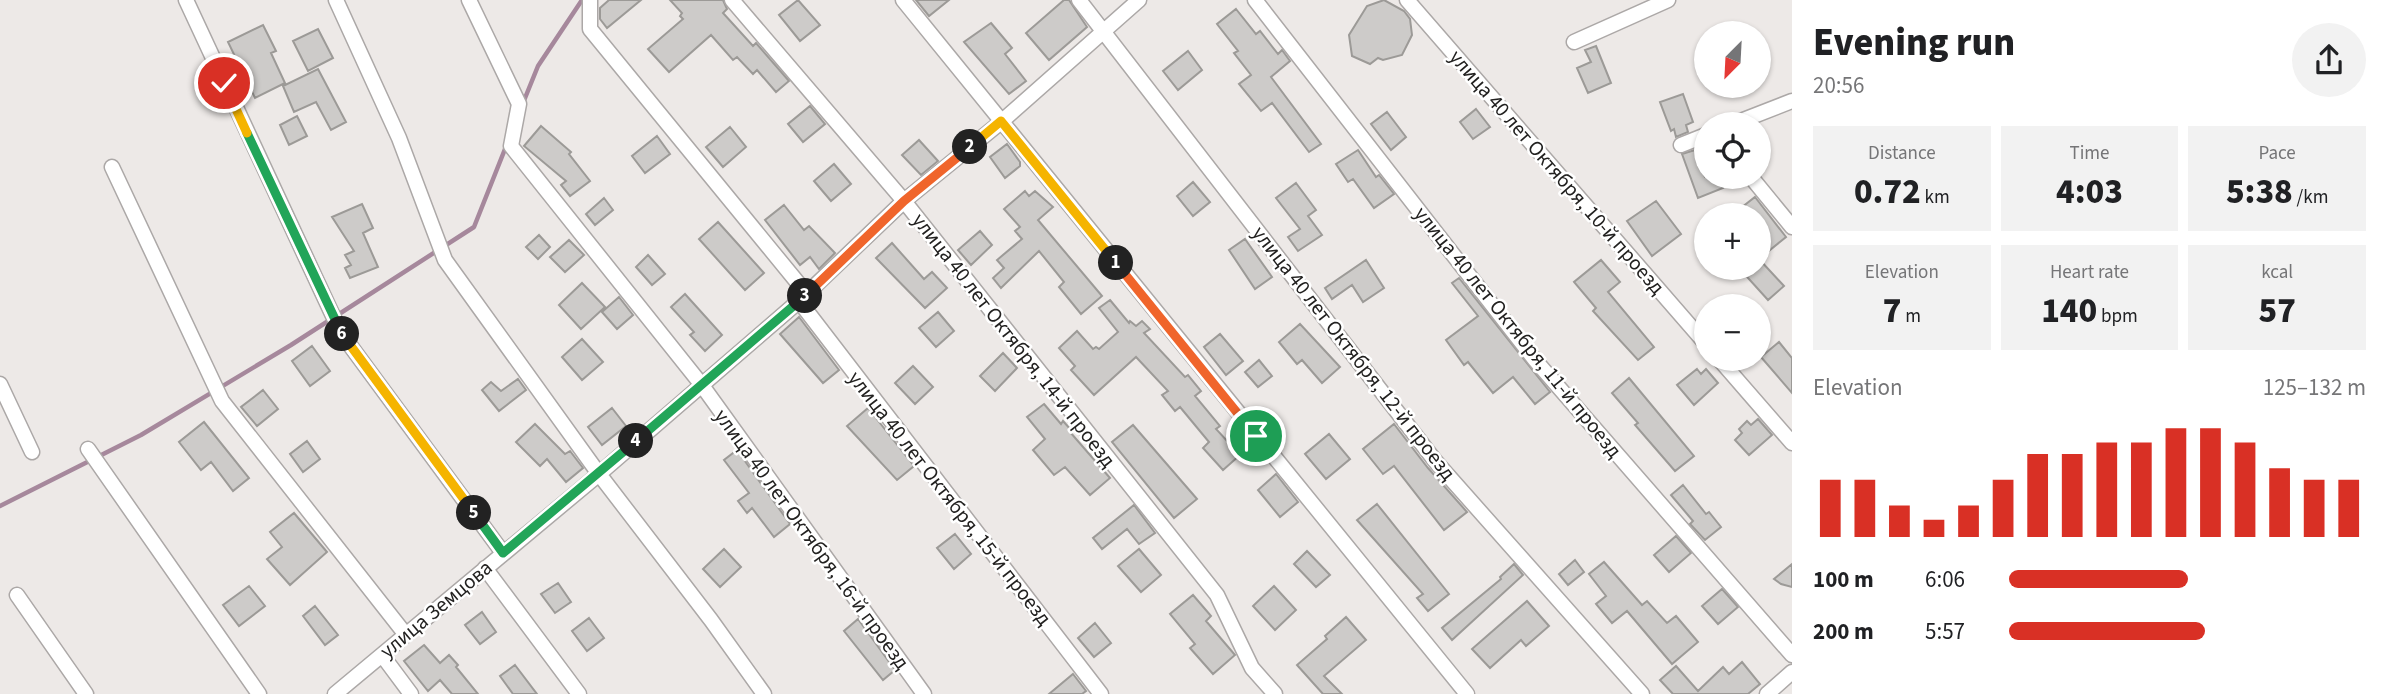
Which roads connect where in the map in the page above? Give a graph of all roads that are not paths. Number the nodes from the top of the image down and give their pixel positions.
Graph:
1 (186, 0) edge
2 (336, 0) edge
3 (469, 0) edge
4 (590, 0) edge
5 (732, 0) edge
6 (903, 0) edge
7 (1079, 0) edge
8 (1139, 0) edge
9 (1255, 0) edge
10 (1407, 0) edge
11 (1668, 0) edge
12 (1104, 31) junction
13 (1574, 41) dead end
14 (1792, 101) edge
15 (1764, 112) edge
16 (1001, 121) junction
17 (1694, 140) edge
18 (1681, 145) dead end
19 (111, 167) dead end
20 (1761, 189) edge
21 (904, 201) junction
22 (1792, 227) edge
23 (803, 298) junction
24 (1694, 330) edge
25 (1729, 371) edge
26 (0, 384) edge
27 (701, 384) junction
28 (1792, 443) edge
29 (88, 449) dead end
30 (32, 452) dead end
31 (598, 474) junction
32 (503, 553) junction
33 (485, 568) junction
34 (18, 595) dead end
35 (406, 635) junction
36 (382, 655) junction
37 (1792, 655) edge
38 (1792, 672) edge
39 (86, 694) edge
40 (259, 694) edge
41 (335, 694) edge
42 (411, 694) edge
43 (579, 694) edge
44 (765, 694) edge
45 (923, 694) edge
46 (1101, 694) edge
47 (1275, 694) edge
48 (1467, 694) edge
49 (1642, 694) edge
50 (1767, 694) edge

1 - 32 street
2 - 31 street
3 - 27 street, улица 40 лет Октября, 16-й проезд
4 - 23 street, улица 40 лет Октября, 15-й проезд
5 - 21 street, улица 40 лет Октября, 14-й проезд
6 - 16 street
7 - 12 street, улица 40 лет Октября, 12-й проезд
8 - 12 street, улица Земцова
9 - 37 street, улица 40 лет Октября, 11-й проезд
10 - 24 street, улица 40 лет Октября, 10-й проезд
11 - 13 street
12 - 16 street, улица Земцова
12 - 49 street, улица 40 лет Октября, 12-й проезд
14 - 15 street
16 - 21 street, улица Земцова
16 - 48 street
17 - 18 street
19 - 35 street
20 - 22 street
21 - 23 street, улица Земцова
21 - 47 street, улица 40 лет Октября, 14-й проезд
23 - 27 street, улица Земцова
23 - 46 street, улица 40 лет Октября, 15-й проезд
25 - 28 street
26 - 30 street
27 - 31 street, улица Земцова
27 - 45 street, улица 40 лет Октября, 16-й проезд
29 - 40 street
31 - 32 street, улица Земцова
31 - 44 street
32 - 33 street, улица Земцова
33 - 35 street, улица Земцова
33 - 43 street
34 - 39 street
35 - 36 street, улица Земцова
36 - 41 street, улица Земцова
36 - 42 street
38 - 50 street

